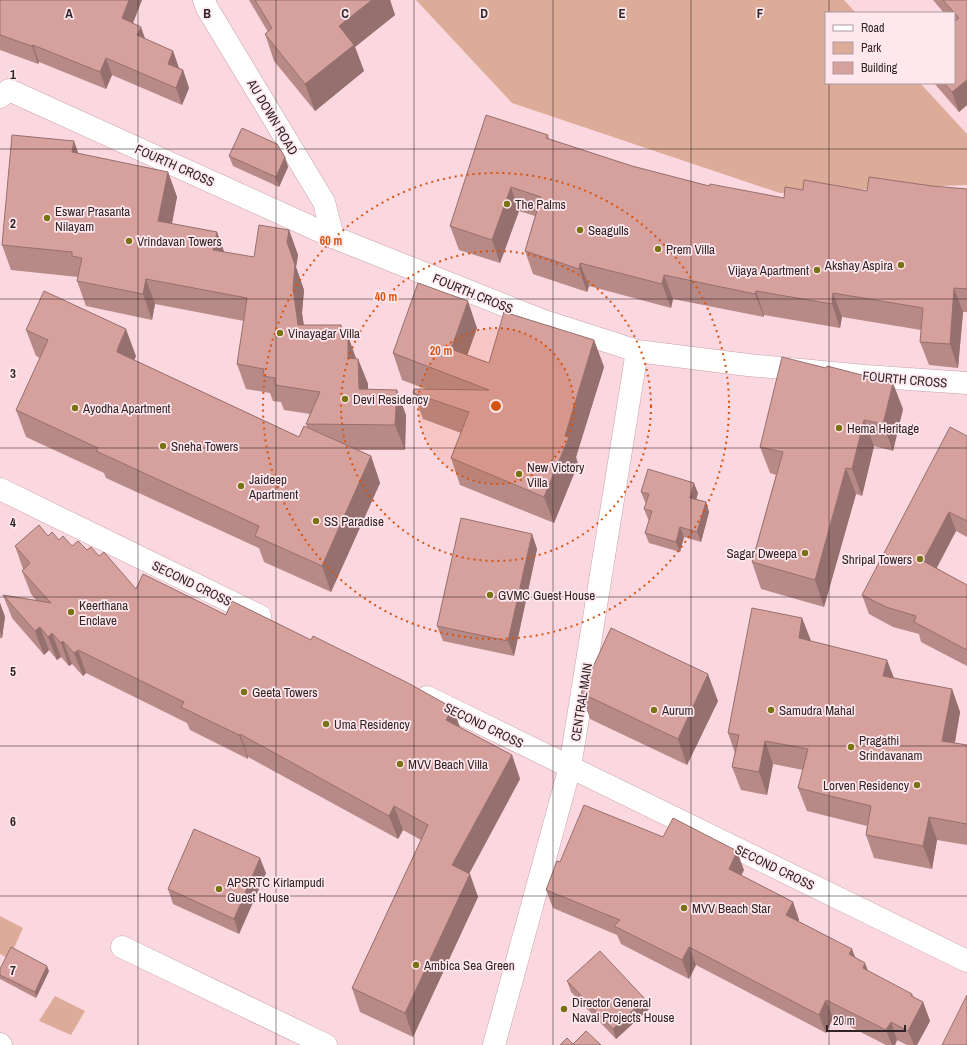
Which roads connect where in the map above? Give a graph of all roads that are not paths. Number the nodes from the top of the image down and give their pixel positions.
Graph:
1 (204, 0) edge
2 (5, 94) edge
3 (333, 237) junction
4 (637, 351) junction
5 (967, 383) edge
6 (0, 489) edge
7 (278, 625) edge
8 (406, 687) edge
9 (570, 767) junction
10 (122, 947) dead end
11 (967, 961) edge
12 (326, 1045) edge
13 (494, 1045) edge

1 - 3 street, AU DOWN ROAD
2 - 3 street, FOURTH CROSS
3 - 4 street, FOURTH CROSS
4 - 5 street, FOURTH CROSS
4 - 9 street, CENTRAL MAIN
6 - 7 street, SECOND CROSS
8 - 9 street, SECOND CROSS
9 - 11 street, SECOND CROSS
9 - 13 street, CENTRAL MAIN
10 - 12 street

